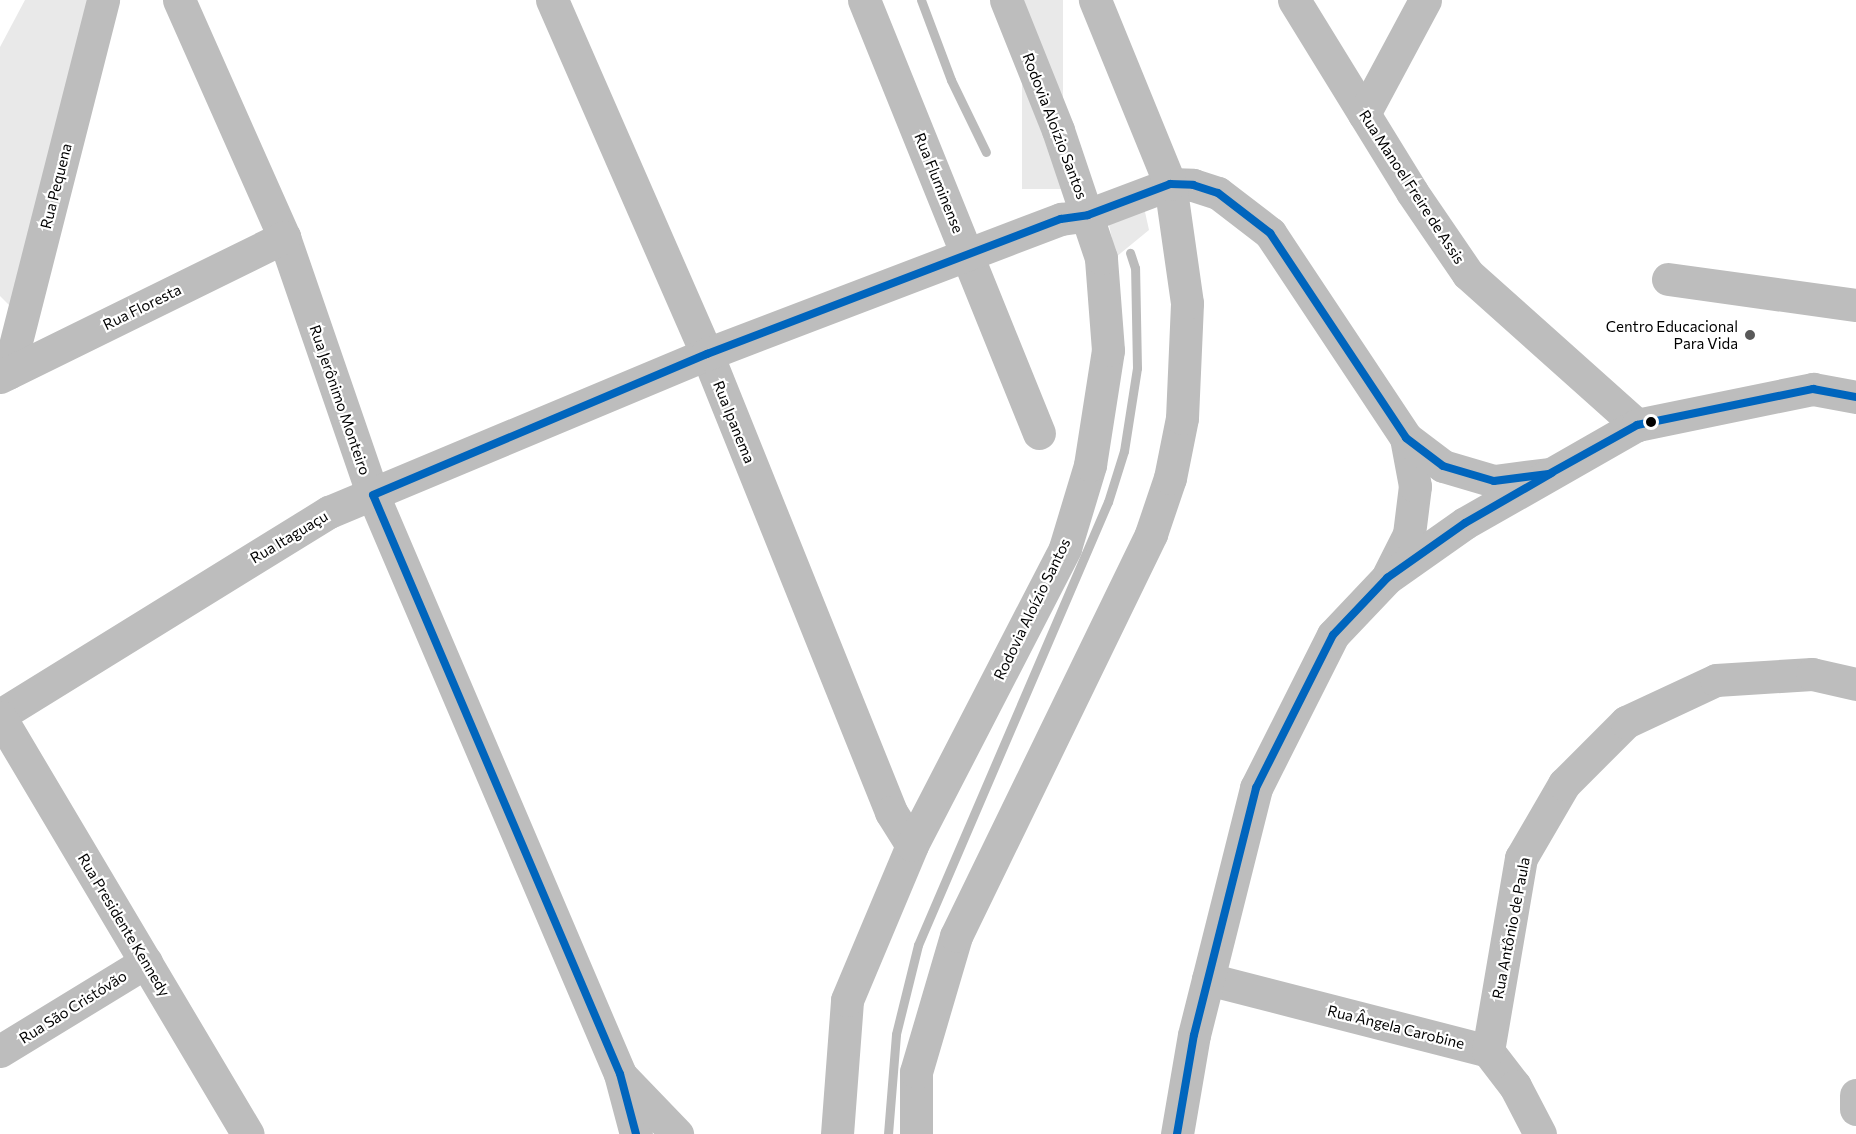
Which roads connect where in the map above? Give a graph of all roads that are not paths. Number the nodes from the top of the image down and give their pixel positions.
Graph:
1 (103, 0) edge
2 (179, 0) edge
3 (552, 0) edge
4 (864, 0) edge
5 (1006, 0) edge
6 (1095, 0) edge
7 (1294, 0) edge
8 (1447, 0) edge
9 (1421, 7) edge
10 (1365, 114) junction
11 (1170, 184) junction
12 (1088, 215) junction
13 (284, 237) junction
14 (970, 256) junction
15 (1668, 279) dead end
16 (1856, 305) edge
17 (707, 354) junction
18 (4, 375) edge
19 (1856, 397) edge
20 (1637, 425) junction
21 (1039, 433) dead end
22 (1406, 438) junction
23 (1549, 474) junction
24 (373, 495) junction
25 (1387, 578) junction
26 (1856, 684) edge
27 (0, 716) edge
28 (912, 845) junction
29 (146, 962) junction
30 (1208, 979) junction
31 (1488, 1051) junction
32 (0, 1052) edge
33 (620, 1074) junction
34 (1856, 1095) edge
35 (1856, 1109) edge
36 (249, 1134) edge
37 (636, 1134) edge
38 (677, 1134) edge
39 (837, 1134) edge
40 (916, 1134) edge
41 (1177, 1134) edge
42 (1540, 1134) edge

1 - 18 street, Rua Pequena
2 - 13 street, Rua Jerônimo Monteiro
3 - 17 street, Rua Ipanema
4 - 14 street, Rua Fluminense
5 - 12 street, Rodovia Aloízio Santos
6 - 11 street
7 - 10 street, Rua Manoel Freire de Assis
8 - 9 street
9 - 10 street
10 - 20 street, Rua Manoel Freire de Assis
11 - 12 street, Rua Itaguaçu
11 - 22 street, Rua Itaguaçu
11 - 40 street
12 - 14 street, Rua Itaguaçu
12 - 28 street, Rodovia Aloízio Santos
13 - 18 street, Rua Floresta
13 - 24 street, Rua Jerônimo Monteiro
14 - 17 street, Rua Itaguaçu
14 - 21 street, Rua Fluminense
15 - 16 street
17 - 24 street, Rua Itaguaçu
17 - 28 street, Rua Ipanema
19 - 20 street
20 - 23 street
22 - 23 street, Rua Itaguaçu
22 - 25 street, Rua Itaguaçu
23 - 25 street
24 - 27 street, Rua Itaguaçu
24 - 33 street, Rua Jerônimo Monteiro
25 - 30 street
26 - 31 street, Rua Antônio de Paula
27 - 29 street, Rua Presidente Kennedy
28 - 39 street, Rodovia Aloízio Santos
29 - 32 street, Rua São Cristóvão
29 - 36 street, Rua Presidente Kennedy
30 - 31 street, Rua Ângela Carobine
30 - 41 street
31 - 42 street
33 - 37 street, Rua Jerônimo Monteiro
33 - 38 street
34 - 35 street

